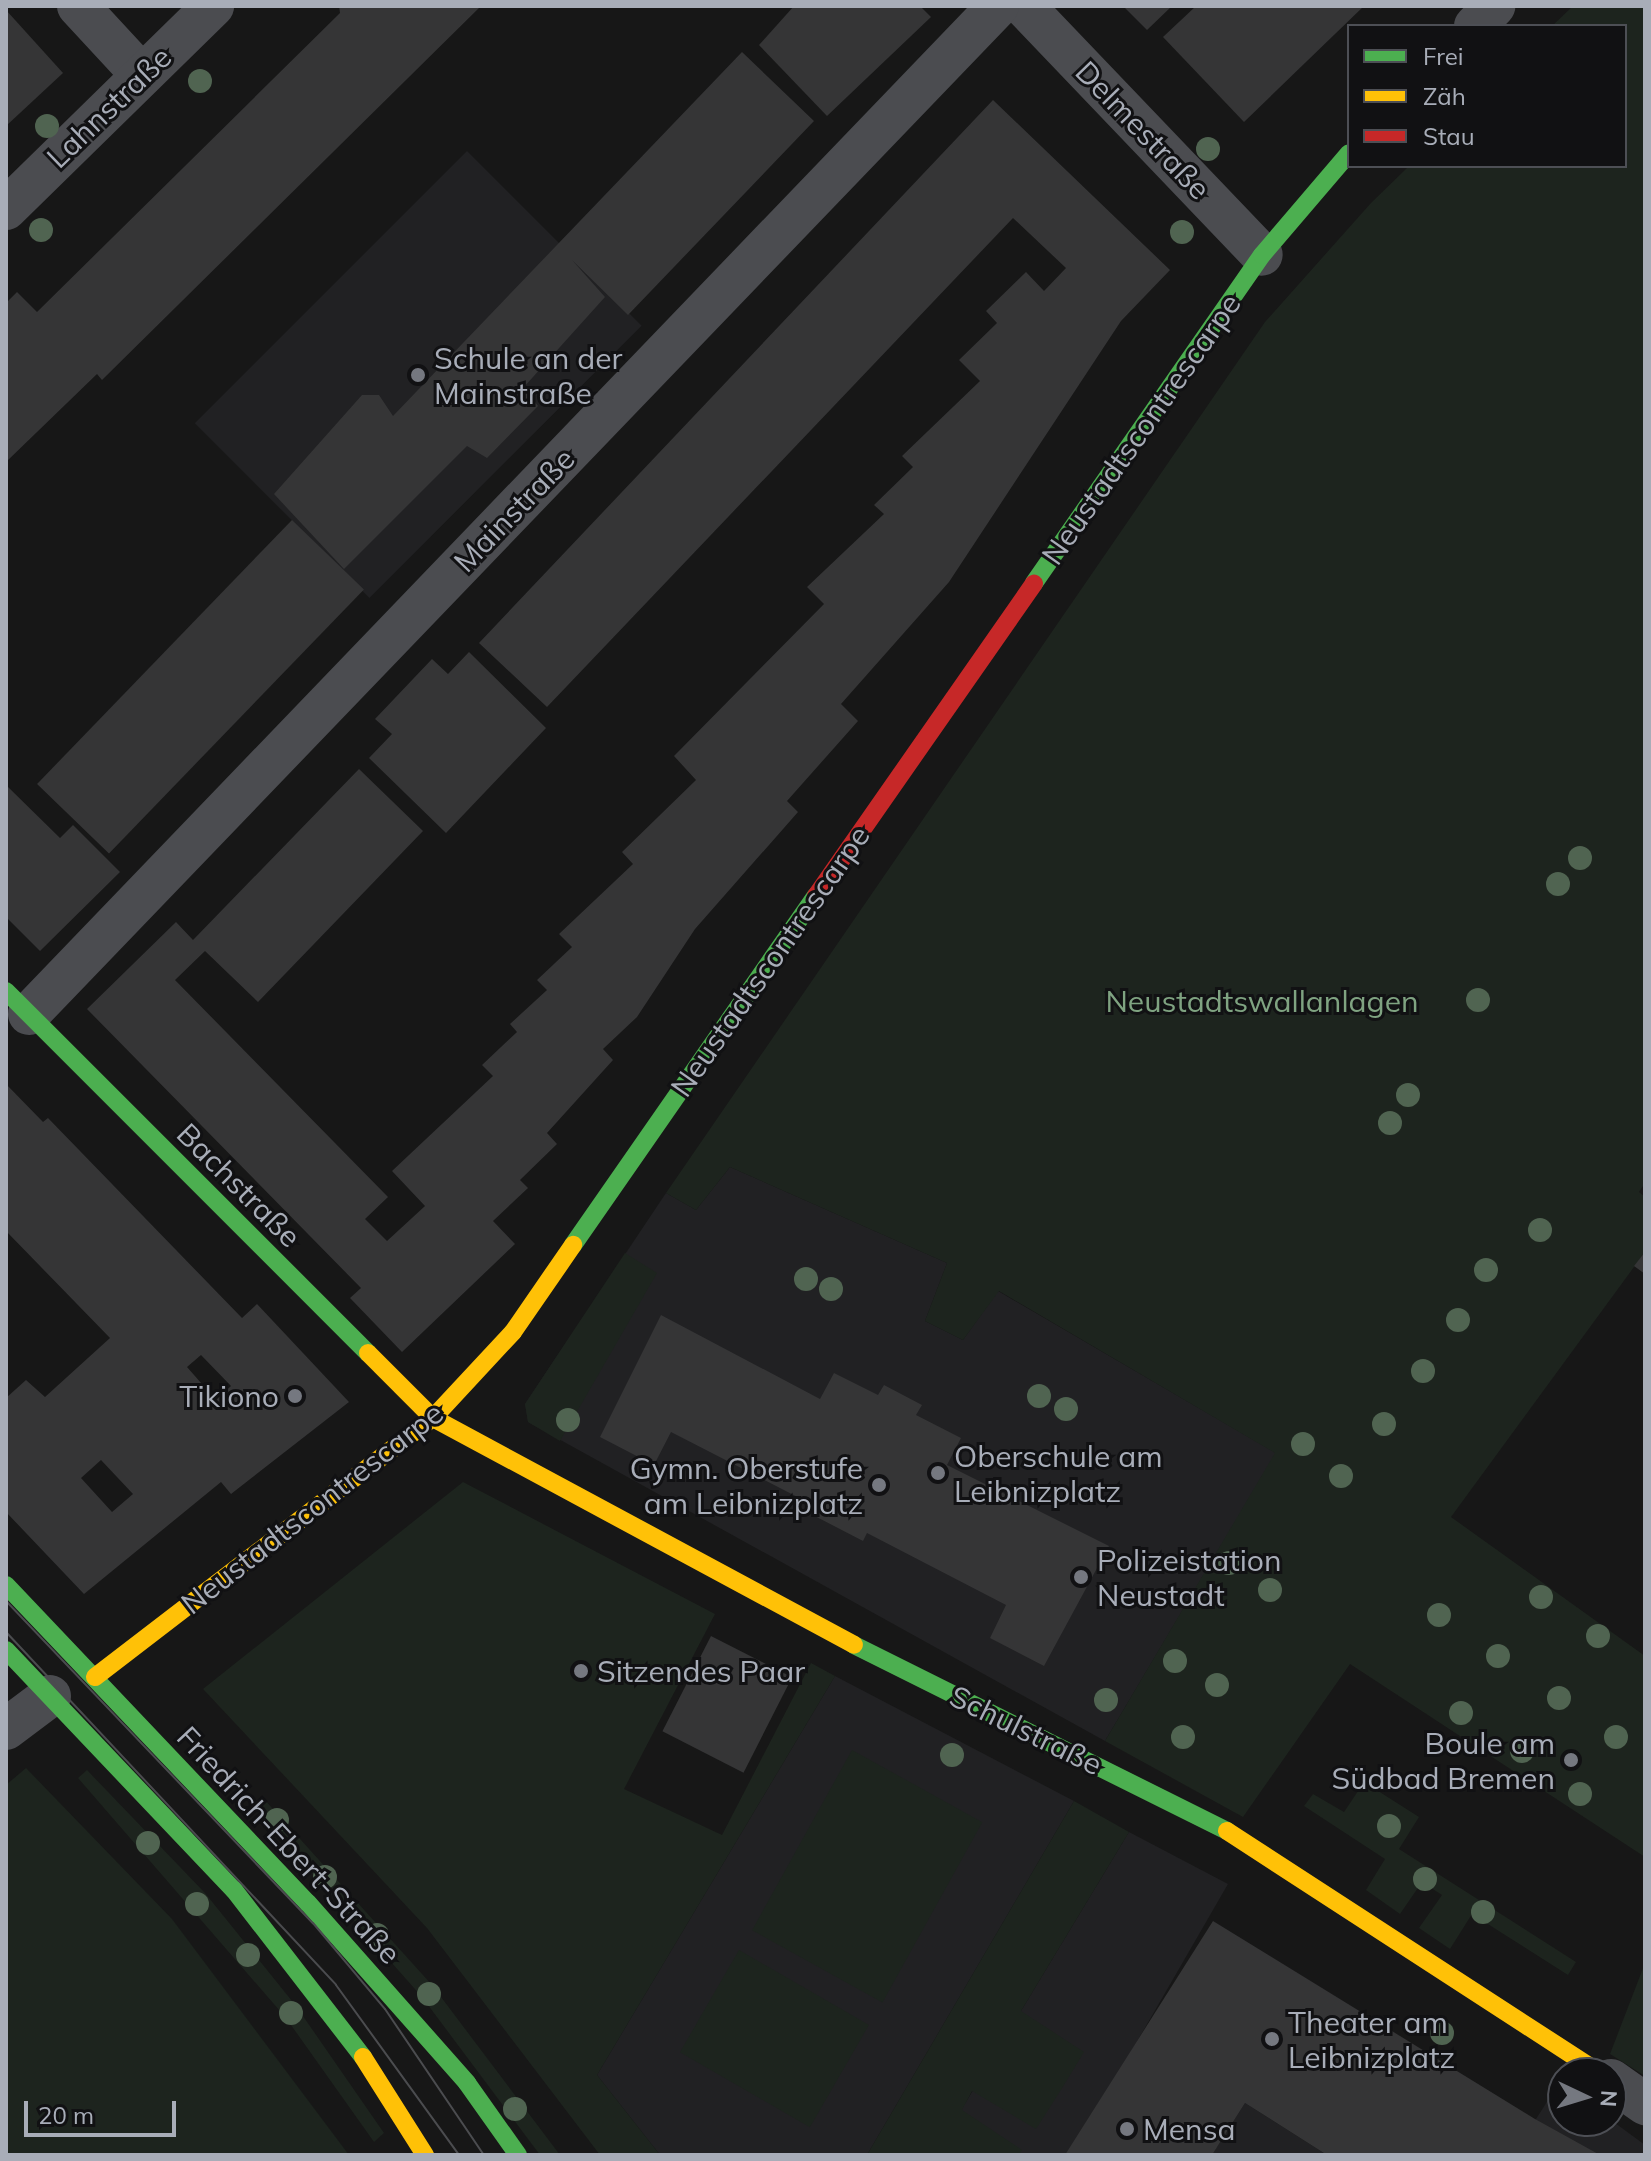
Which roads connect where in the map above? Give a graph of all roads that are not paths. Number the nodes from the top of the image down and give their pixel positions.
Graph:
1 (78, 6) edge
2 (213, 6) edge
3 (998, 6) edge
4 (1024, 6) edge
5 (1494, 6) edge
6 (1477, 24) edge
7 (142, 75) junction
8 (1347, 155) edge
9 (6, 209) edge
10 (1262, 255) junction
11 (18, 1003) edge
12 (433, 1418) junction
13 (6, 1585) edge
14 (6, 1650) edge
15 (95, 1677) junction
16 (50, 1696) junction
17 (6, 1729) edge
18 (1575, 2057) edge
19 (1627, 2091) edge
20 (1645, 2104) edge
21 (425, 2155) edge
22 (518, 2155) edge

1 - 7 street
2 - 7 street, Lahnstraße
3 - 11 street, Mainstraße
4 - 10 street, Delmestraße
5 - 6 street
7 - 9 street, Lahnstraße
8 - 10 street, Neustadtscontrescarpe
10 - 12 street, Neustadtscontrescarpe
11 - 12 street, Bachstraße
12 - 15 street, Neustadtscontrescarpe
12 - 18 street, Schulstraße
13 - 15 street, Friedrich-Ebert-Straße
14 - 16 street
15 - 22 street, Friedrich-Ebert-Straße
16 - 17 street
16 - 21 street
19 - 20 street

